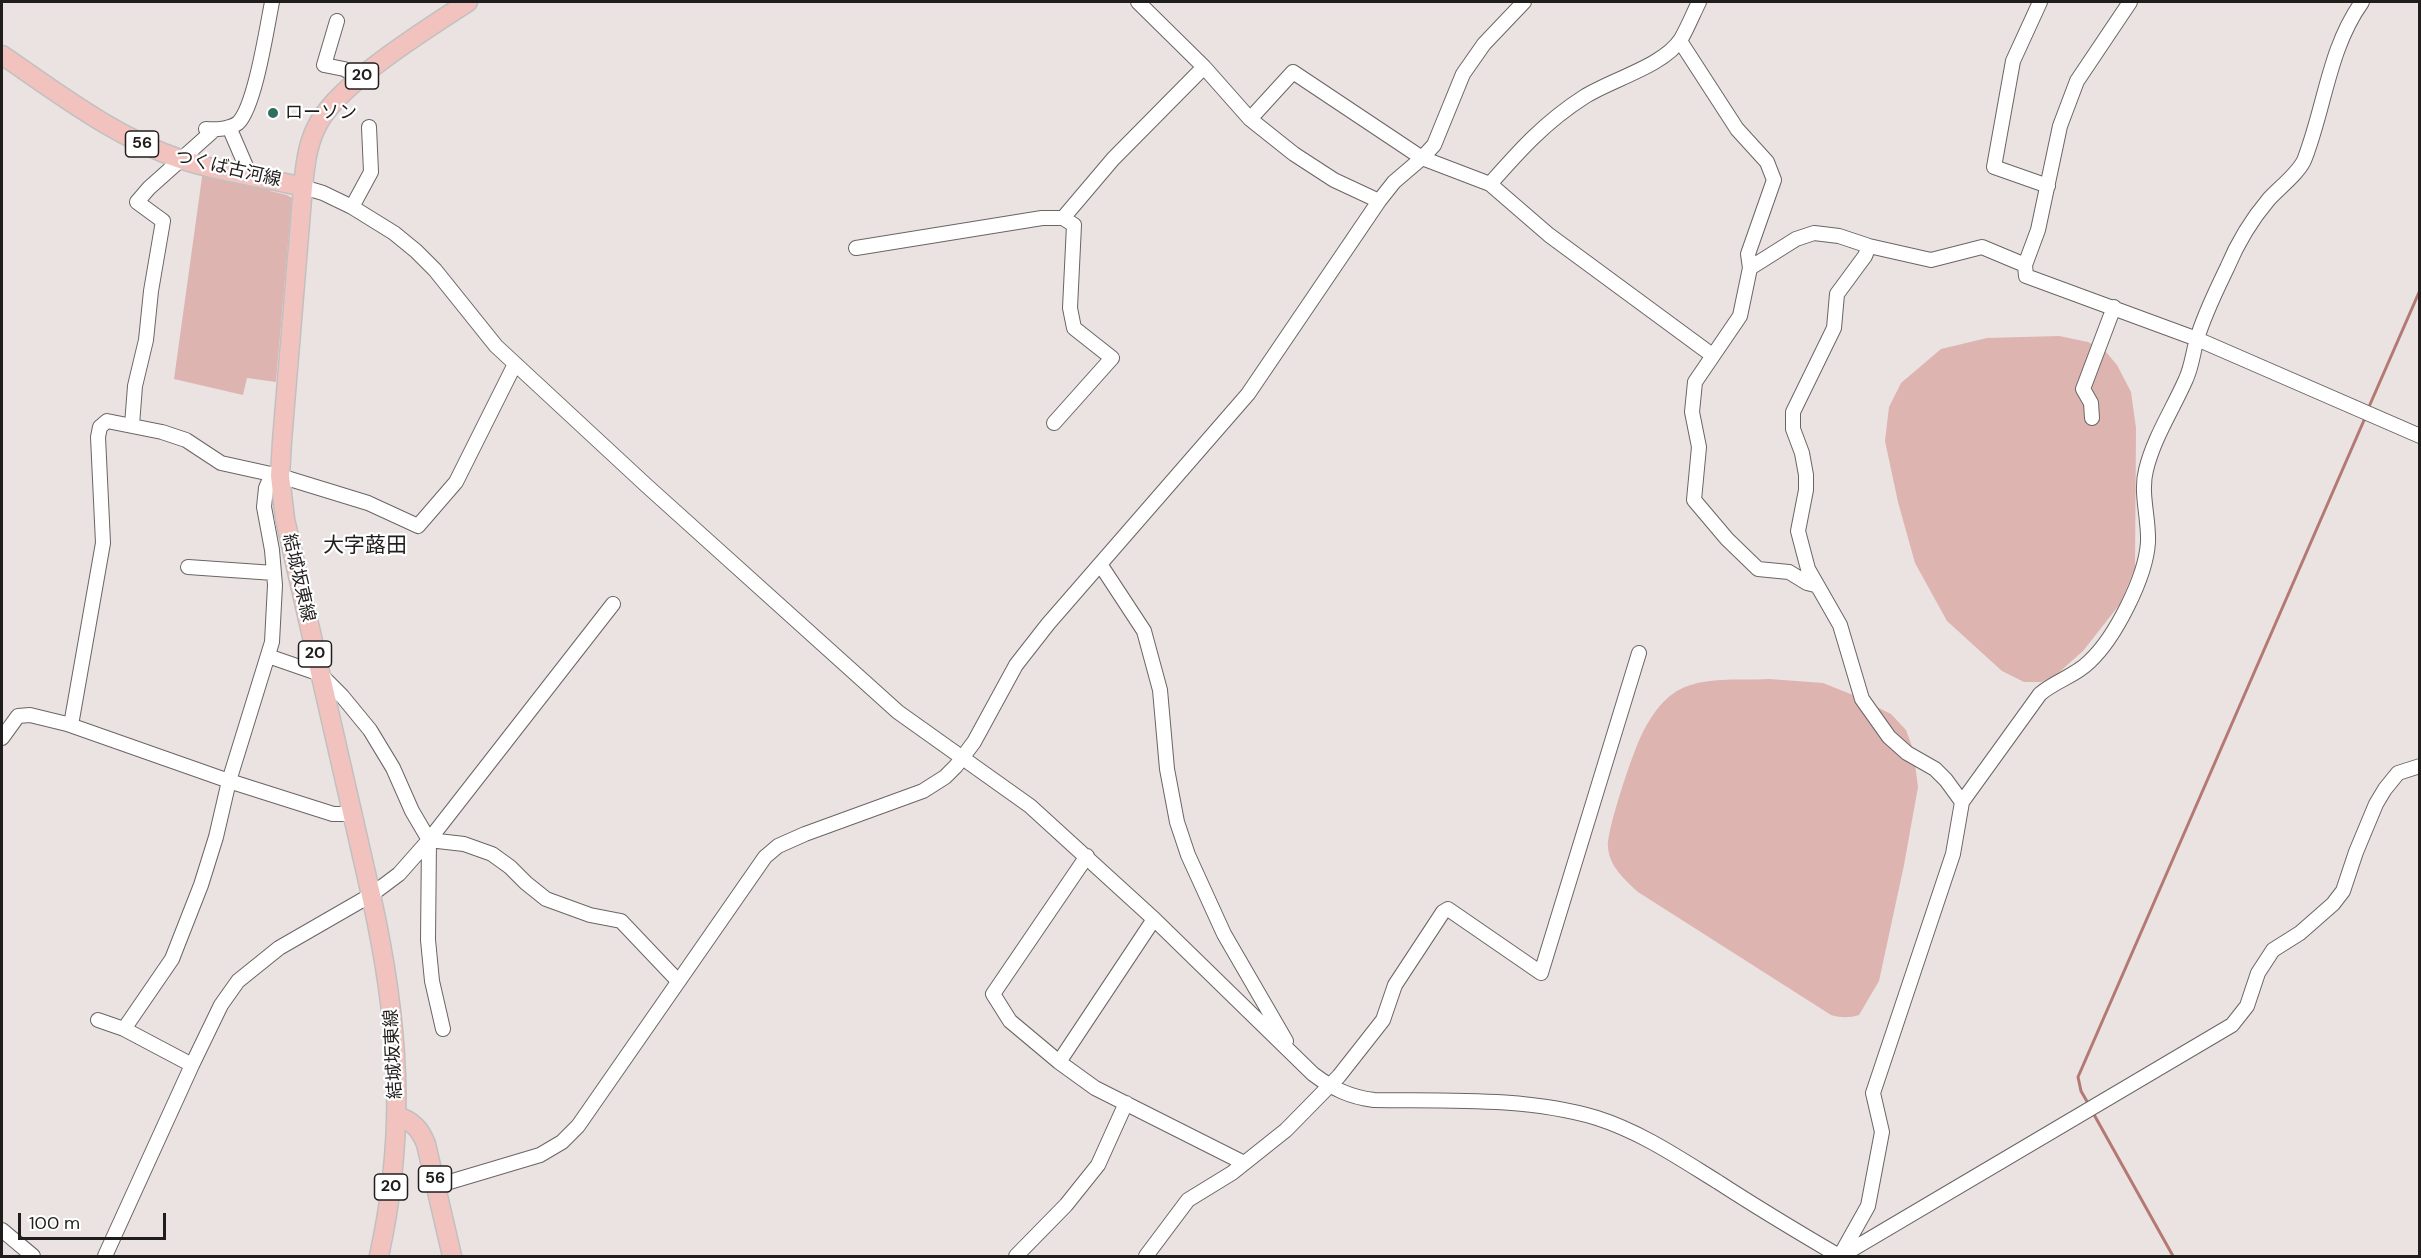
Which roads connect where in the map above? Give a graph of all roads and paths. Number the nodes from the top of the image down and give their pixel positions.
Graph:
1 (272, 2) edge
2 (468, 2) edge
3 (1138, 2) edge
4 (1524, 2) edge
5 (1699, 2) edge
6 (2040, 2) edge
7 (2130, 2) edge
8 (2362, 2) edge
9 (337, 21) dead end
10 (1680, 41) junction
11 (2, 55) edge
12 (1204, 68) junction
13 (360, 78) junction
14 (1250, 119) junction
15 (229, 127) junction
16 (369, 127) dead end
17 (1422, 158) junction
18 (181, 160) junction
19 (251, 178) junction
20 (1490, 184) junction
21 (2048, 186) junction
22 (303, 187) junction
23 (1379, 201) junction
24 (352, 207) junction
25 (1063, 218) junction
26 (1869, 246) junction
27 (856, 248) dead end
28 (2025, 265) junction
29 (1750, 267) junction
30 (2114, 308) junction
31 (2197, 339) junction
32 (1712, 355) junction
33 (515, 364) junction
34 (2092, 418) dead end
35 (1054, 423) dead end
36 (132, 425) junction
37 (2420, 436) edge
38 (276, 475) junction
39 (1101, 564) junction
40 (188, 567) dead end
41 (274, 573) junction
42 (1815, 585) junction
43 (613, 604) dead end
44 (1639, 653) dead end
45 (267, 656) junction
46 (320, 674) junction
47 (71, 725) junction
48 (2, 738) edge
49 (963, 759) junction
50 (2420, 766) edge
51 (229, 781) junction
52 (1962, 802) junction
53 (352, 814) junction
54 (429, 840) junction
55 (1087, 856) junction
56 (371, 895) junction
57 (1154, 919) junction
58 (678, 981) junction
59 (98, 1020) dead end
60 (124, 1029) junction
61 (442, 1029) dead end
62 (1294, 1057) junction
63 (1059, 1062) junction
64 (192, 1065) junction
65 (1329, 1086) junction
66 (1126, 1103) junction
67 (396, 1116) junction
68 (1244, 1162) junction
69 (436, 1186) junction
70 (2, 1230) edge
71 (33, 1257) edge
72 (105, 1257) edge
73 (379, 1257) edge
74 (452, 1257) edge
75 (1016, 1257) edge
76 (1146, 1257) edge
77 (1840, 1257) edge

1 - 15 street
2 - 13 main road, 結城坂東線 / 20
3 - 12 street
4 - 17 street
5 - 10 street
6 - 21 street
7 - 21 street
8 - 31 street
9 - 13 street
10 - 20 street
10 - 29 street
11 - 18 main road, つくば古河線 / 56
12 - 14 street
12 - 25 street
13 - 22 main road, 結城坂東線 / 20
14 - 17 street
14 - 23 street
15 - 18 street
15 - 19 street
16 - 24 street
17 - 20 street
17 - 23 street
18 - 19 main road, つくば古河線 / 56
18 - 36 street
19 - 22 main road, つくば古河線 / 56
20 - 32 street
21 - 28 street
22 - 24 street
22 - 38 main road, 結城坂東線 / 20
23 - 39 street
24 - 33 street
25 - 27 street
25 - 35 street
26 - 28 street
26 - 29 street
26 - 42 street
28 - 30 street
29 - 32 street
30 - 31 street
30 - 34 street
31 - 37 street
31 - 52 street
32 - 42 street
33 - 38 street
33 - 49 street
36 - 38 street
36 - 47 street
38 - 41 street
38 - 46 main road, 結城坂東線 / 20
39 - 49 street
39 - 62 street
40 - 41 street
41 - 45 street
42 - 52 street
43 - 54 street
44 - 65 street
45 - 46 street
45 - 51 street
46 - 53 main road, 結城坂東線 / 20
46 - 54 street
47 - 48 street
47 - 51 street
49 - 55 street
49 - 58 street
50 - 77 street
51 - 53 street
51 - 60 street
52 - 77 street
53 - 56 main road, 結城坂東線 / 20
54 - 56 street
54 - 58 street
54 - 61 street
55 - 57 street
55 - 63 street
56 - 64 street
56 - 67 main road, 結城坂東線 / 20
57 - 62 street
57 - 63 street
58 - 69 street
59 - 60 street
60 - 64 street
62 - 65 street
63 - 66 street
64 - 72 street
65 - 68 street
65 - 77 street
66 - 68 street
66 - 75 street
67 - 69 main road, 56
67 - 73 main road, 結城坂東線 / 20
68 - 76 street
69 - 74 main road, 56
70 - 71 street

